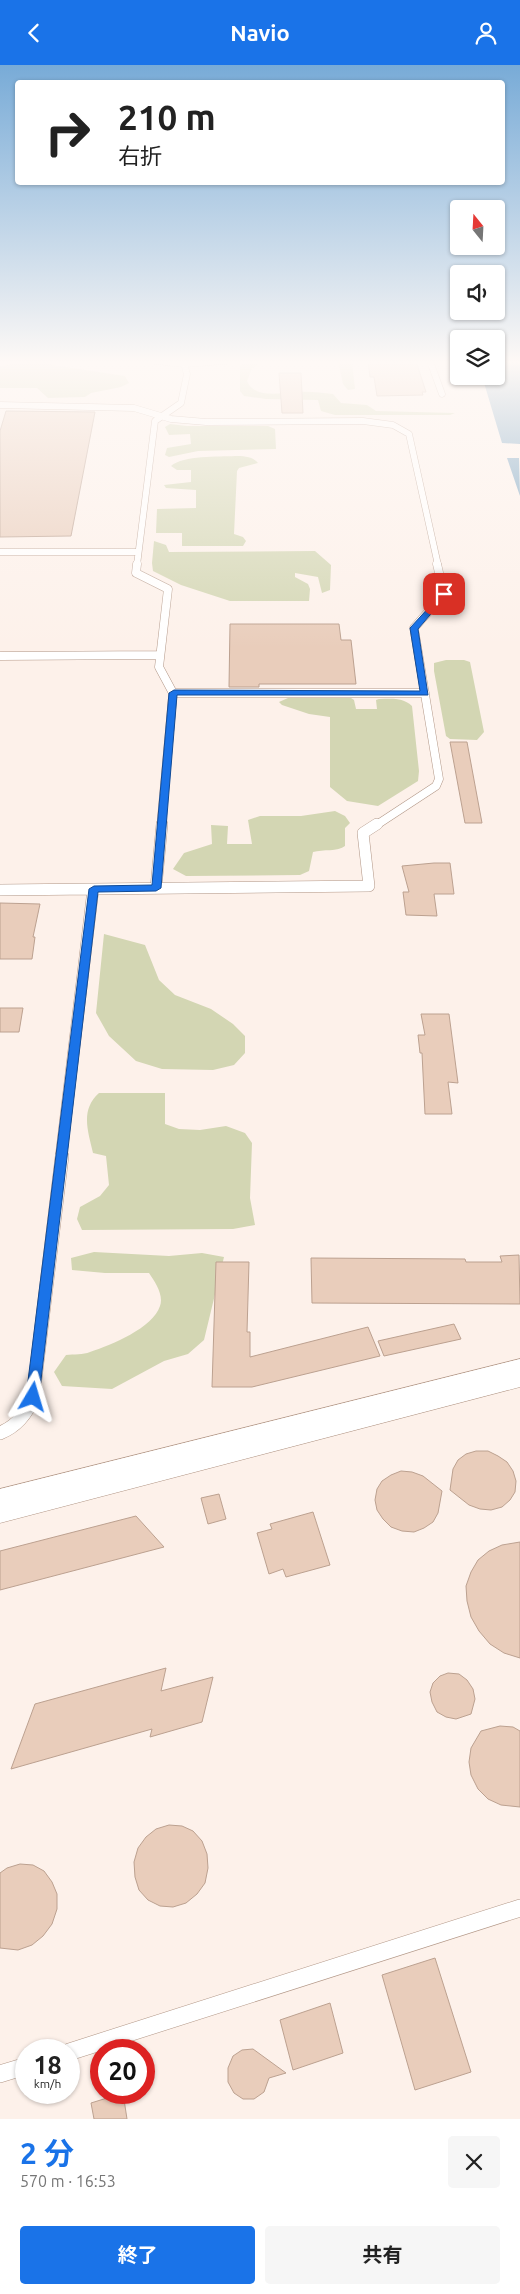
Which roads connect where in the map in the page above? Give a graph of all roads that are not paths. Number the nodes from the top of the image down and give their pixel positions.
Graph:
1 (150, 457) edge
2 (414, 457) edge
3 (0, 552) edge
4 (138, 552) junction
5 (160, 655) junction
6 (0, 656) edge
7 (174, 693) junction
8 (425, 693) junction
9 (156, 888) junction
10 (94, 889) junction
11 (0, 890) edge
12 (520, 1373) edge
13 (0, 1433) edge
14 (0, 1506) edge
15 (520, 1908) edge
16 (80, 2048) edge
17 (15, 2069) edge
18 (0, 2074) edge

1 - 4 lane
2 - 8 lane
3 - 4 lane
4 - 5 lane
5 - 6 lane
5 - 7 lane
7 - 8 lane
7 - 9 lane
8 - 9 lane
9 - 10 lane
10 - 11 lane
10 - 13 lane
12 - 14 street
15 - 16 lane
17 - 18 lane

